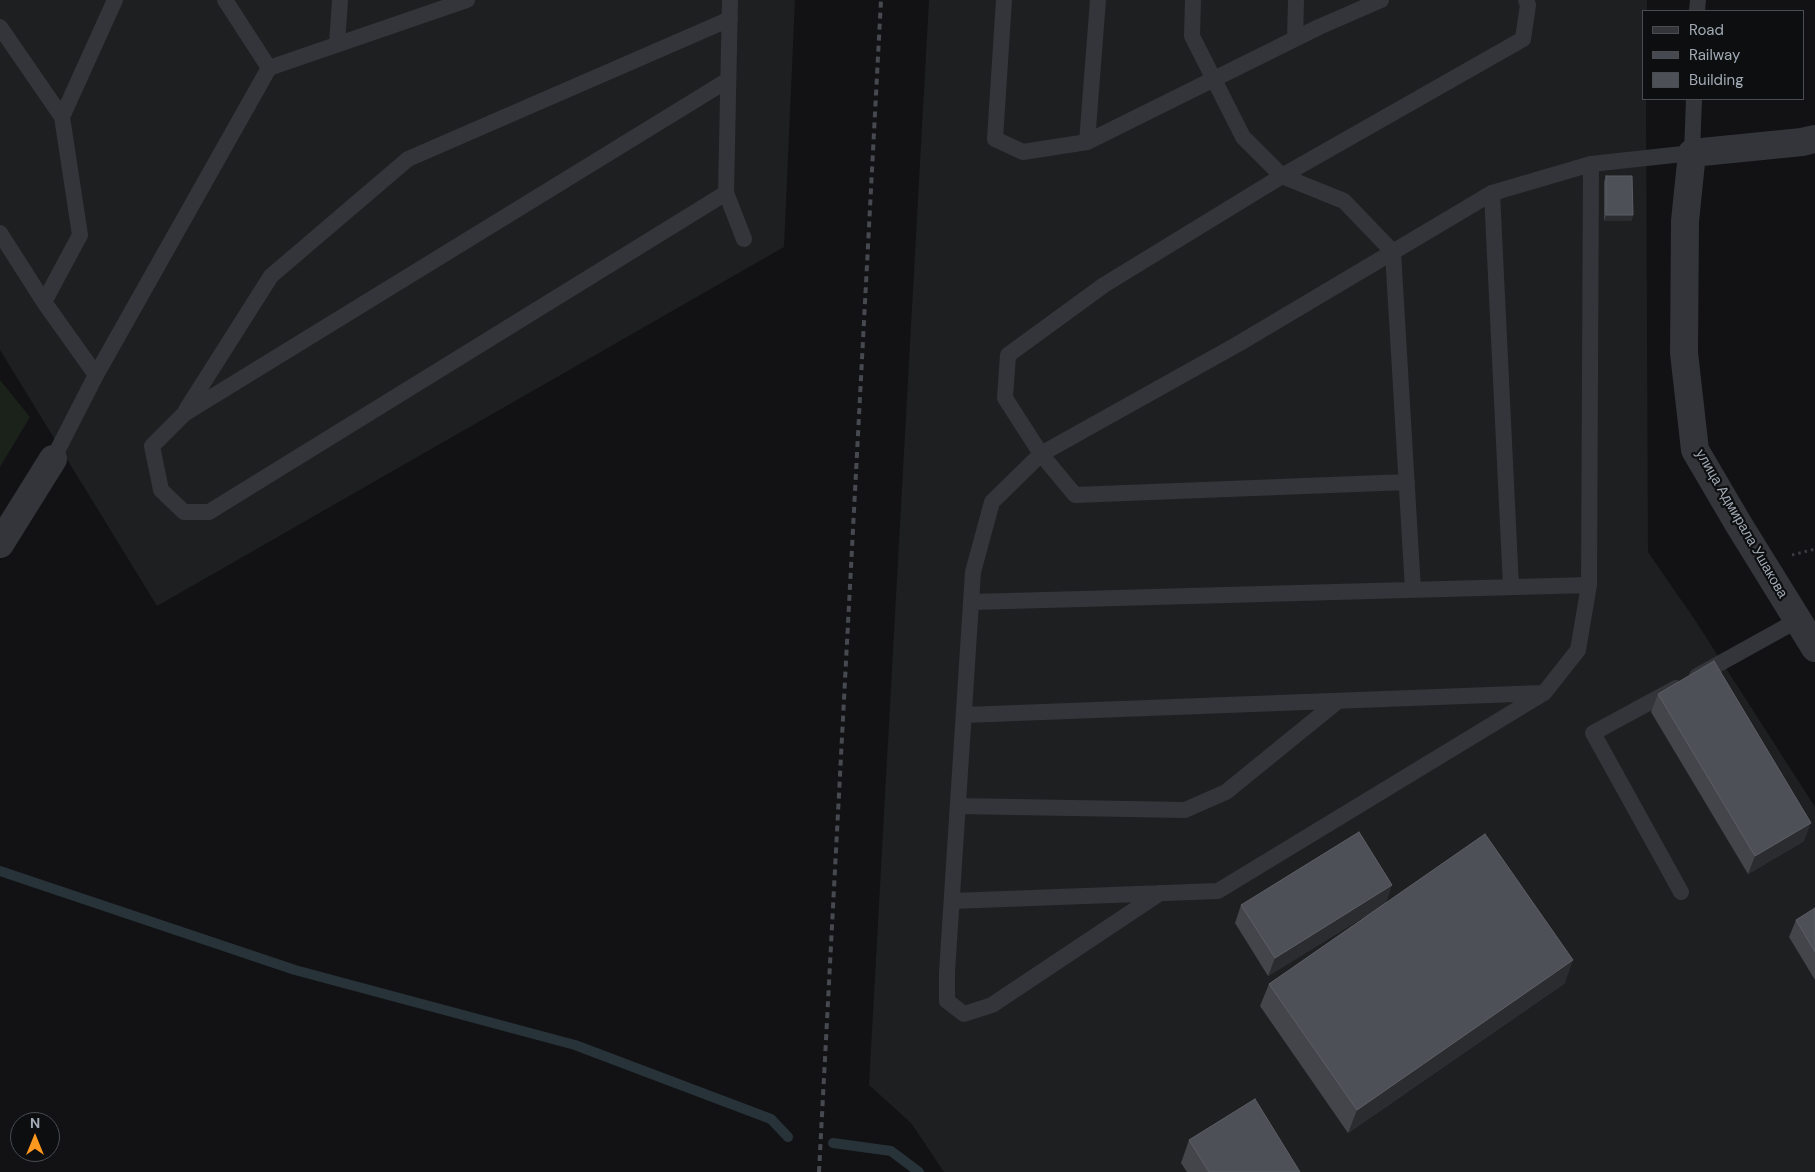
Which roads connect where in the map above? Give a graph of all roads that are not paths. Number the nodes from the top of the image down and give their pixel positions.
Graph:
1 (115, 0) edge
2 (340, 0) edge
3 (467, 0) edge
4 (730, 0) edge
5 (1004, 0) edge
6 (1098, 0) edge
7 (1193, 0) edge
8 (1296, 0) edge
9 (1381, 0) edge
10 (1526, 0) edge
11 (229, 3) edge
12 (434, 6) edge
13 (730, 19) junction
14 (0, 27) edge
15 (1295, 39) junction
16 (338, 44) junction
17 (269, 68) junction
18 (1214, 79) junction
19 (728, 80) junction
20 (1694, 100) edge
21 (62, 117) junction
22 (1815, 139) edge
23 (1087, 142) junction
24 (1692, 154) junction
25 (1591, 164) junction
26 (1282, 176) junction
27 (726, 193) junction
28 (1492, 193) junction
29 (0, 233) edge
30 (744, 240) dead end
31 (1393, 252) junction
32 (44, 302) junction
33 (96, 375) junction
34 (184, 414) junction
35 (1040, 454) junction
36 (54, 459) joint
37 (1407, 482) junction
38 (0, 544) edge
39 (1589, 585) junction
40 (1511, 587) junction
41 (1413, 590) junction
42 (972, 602) junction
43 (1798, 620) junction
44 (1815, 648) edge
45 (1544, 693) junction
46 (1338, 701) junction
47 (964, 715) junction
48 (958, 806) junction
49 (1680, 892) dead end
50 (1160, 893) junction
51 (952, 901) junction

1 - 21 lane
2 - 16 lane
3 - 12 lane
4 - 13 lane
5 - 23 lane
6 - 23 lane
7 - 18 lane
8 - 15 lane
9 - 15 lane
10 - 26 lane
11 - 17 lane
12 - 16 lane
13 - 19 lane
13 - 34 lane
14 - 21 lane
15 - 18 lane
16 - 17 lane
17 - 33 lane
18 - 23 lane
18 - 26 lane
19 - 27 lane
19 - 34 lane
20 - 24 lane
21 - 32 lane
22 - 24 street
24 - 25 lane
24 - 43 street, улица Адмирала Ушакова
25 - 28 lane
25 - 39 lane
26 - 31 lane
26 - 35 lane
27 - 30 lane
27 - 34 lane
28 - 31 lane
28 - 40 lane
29 - 32 lane
31 - 35 lane
31 - 37 lane
32 - 33 lane
33 - 36 lane
35 - 37 lane
35 - 42 lane
36 - 38 street
37 - 41 lane
39 - 40 lane
39 - 45 lane
40 - 41 lane
41 - 42 lane
42 - 47 lane
43 - 44 street, улица Адмирала Ушакова
43 - 49 lane
45 - 46 lane
45 - 50 lane
46 - 47 lane
46 - 48 lane
47 - 48 lane
48 - 51 lane
50 - 51 lane
50 - 51 lane

